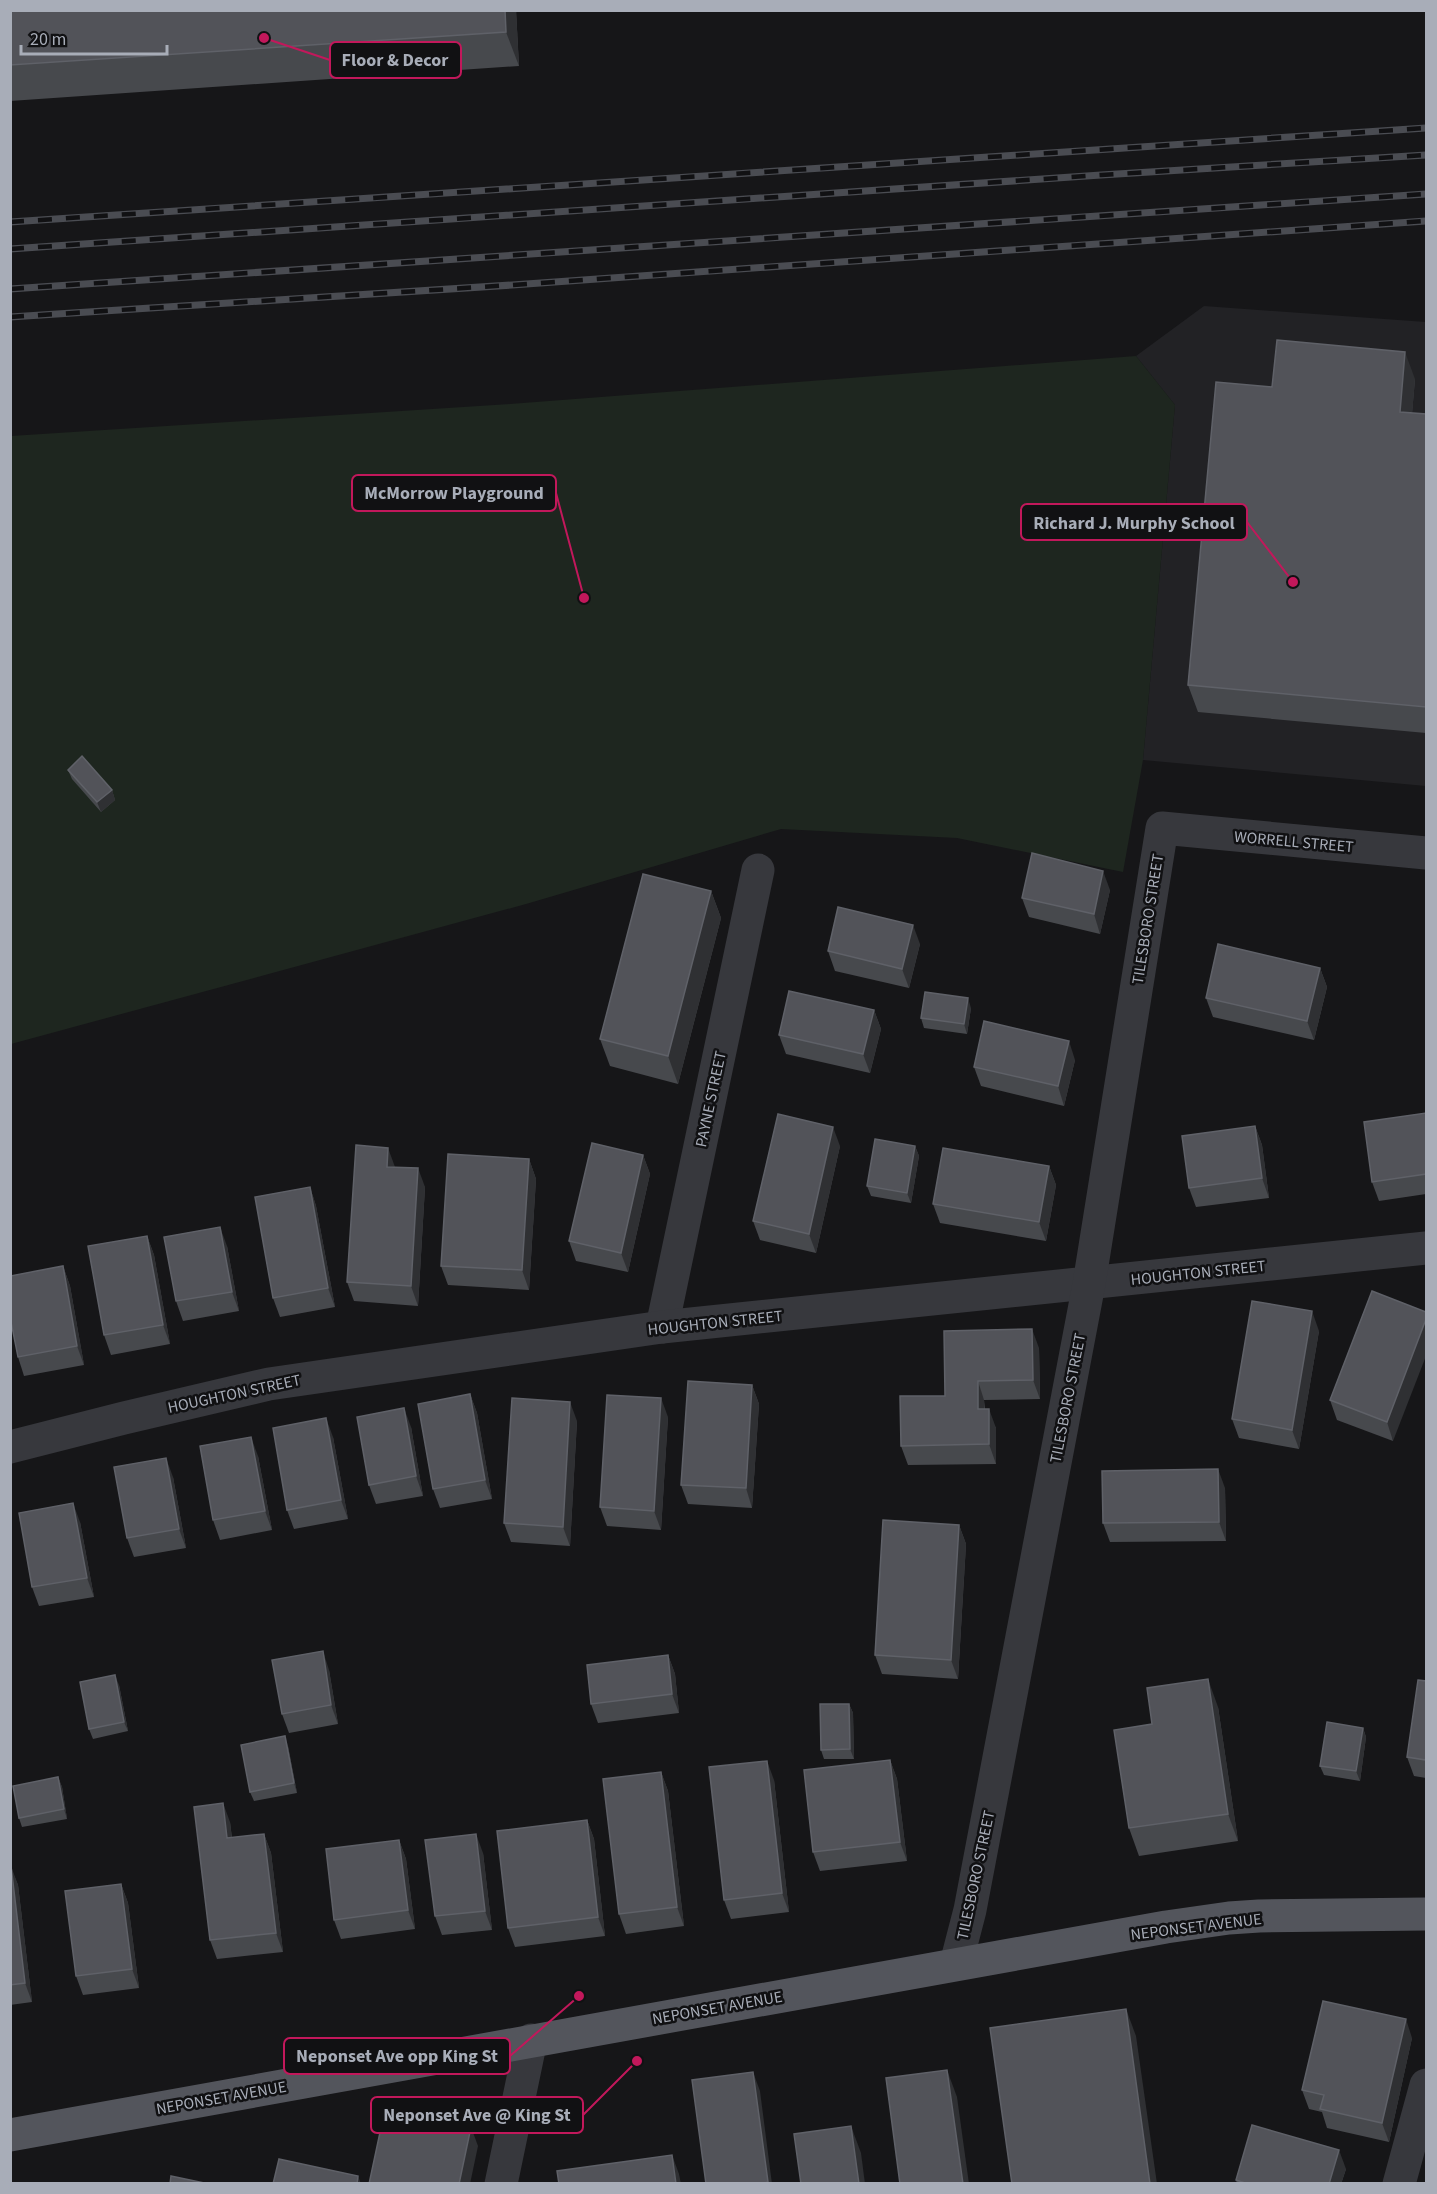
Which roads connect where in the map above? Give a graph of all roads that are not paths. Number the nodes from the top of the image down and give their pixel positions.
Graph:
1 (1162, 828) joint
2 (1426, 853) edge
3 (758, 870) dead end
4 (1426, 1248) edge
5 (1089, 1284) junction
6 (662, 1327) junction
7 (10, 1447) edge
8 (1426, 1914) edge
9 (956, 1964) junction
10 (531, 2040) junction
11 (1426, 2085) edge
12 (11, 2137) edge
13 (501, 2184) edge
14 (1399, 2184) edge

1 - 2 street, WORRELL STREET
1 - 5 street, TILESBORO STREET
3 - 6 street, PAYNE STREET
4 - 5 street, HOUGHTON STREET
5 - 6 street, HOUGHTON STREET
5 - 9 street, TILESBORO STREET
6 - 7 street, HOUGHTON STREET
8 - 9 main road, NEPONSET AVENUE
9 - 10 main road, NEPONSET AVENUE
10 - 12 main road, NEPONSET AVENUE
10 - 13 street
11 - 14 street

